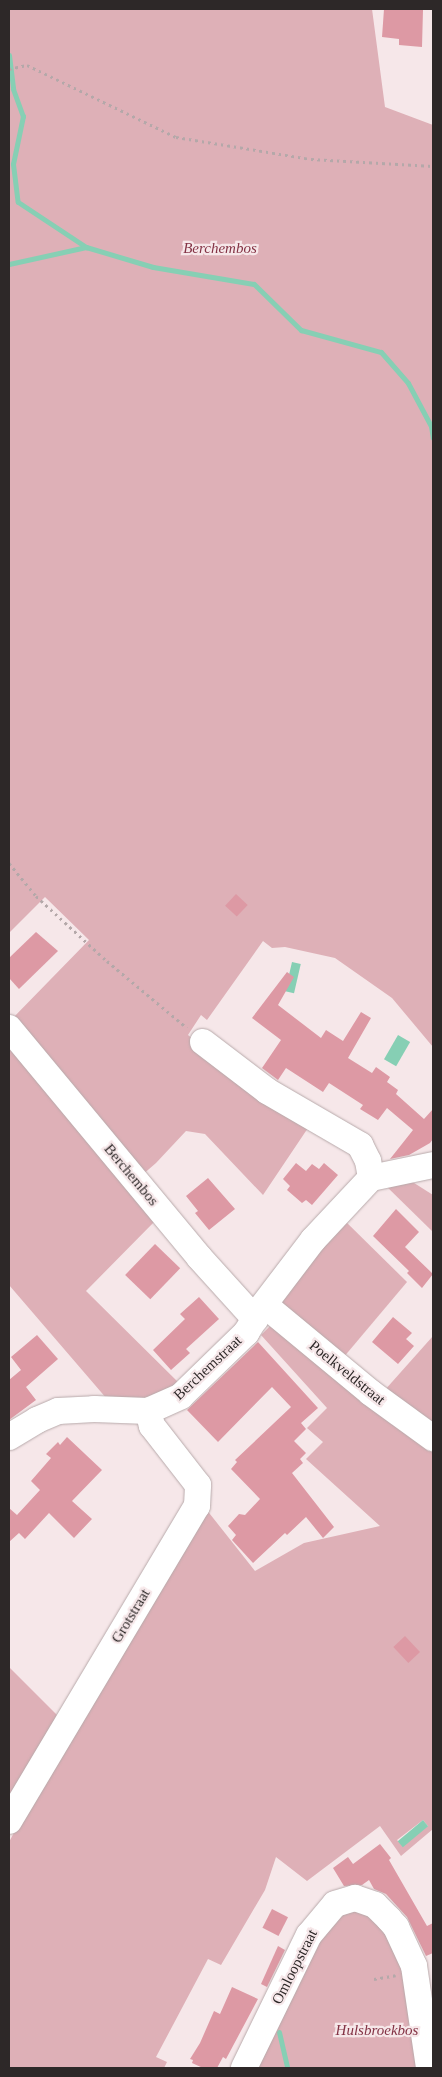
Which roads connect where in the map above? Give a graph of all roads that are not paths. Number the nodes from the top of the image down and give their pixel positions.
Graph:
1 (9, 1028) edge
2 (203, 1042) road end
3 (433, 1165) edge
4 (371, 1178) junction
5 (258, 1313) junction
6 (148, 1411) junction
7 (9, 1437) edge
8 (433, 1438) edge
9 (9, 1821) edge
10 (244, 2068) edge
11 (429, 2068) edge

1 - 5 street, Berchembos
2 - 4 street
3 - 4 street
4 - 5 street, Berchemstraat
5 - 6 street, Berchemstraat
5 - 8 street, Poelkveldstraat
6 - 7 street, Berchemstraat
6 - 9 street, Grotstraat
10 - 11 street, Omloopstraat

